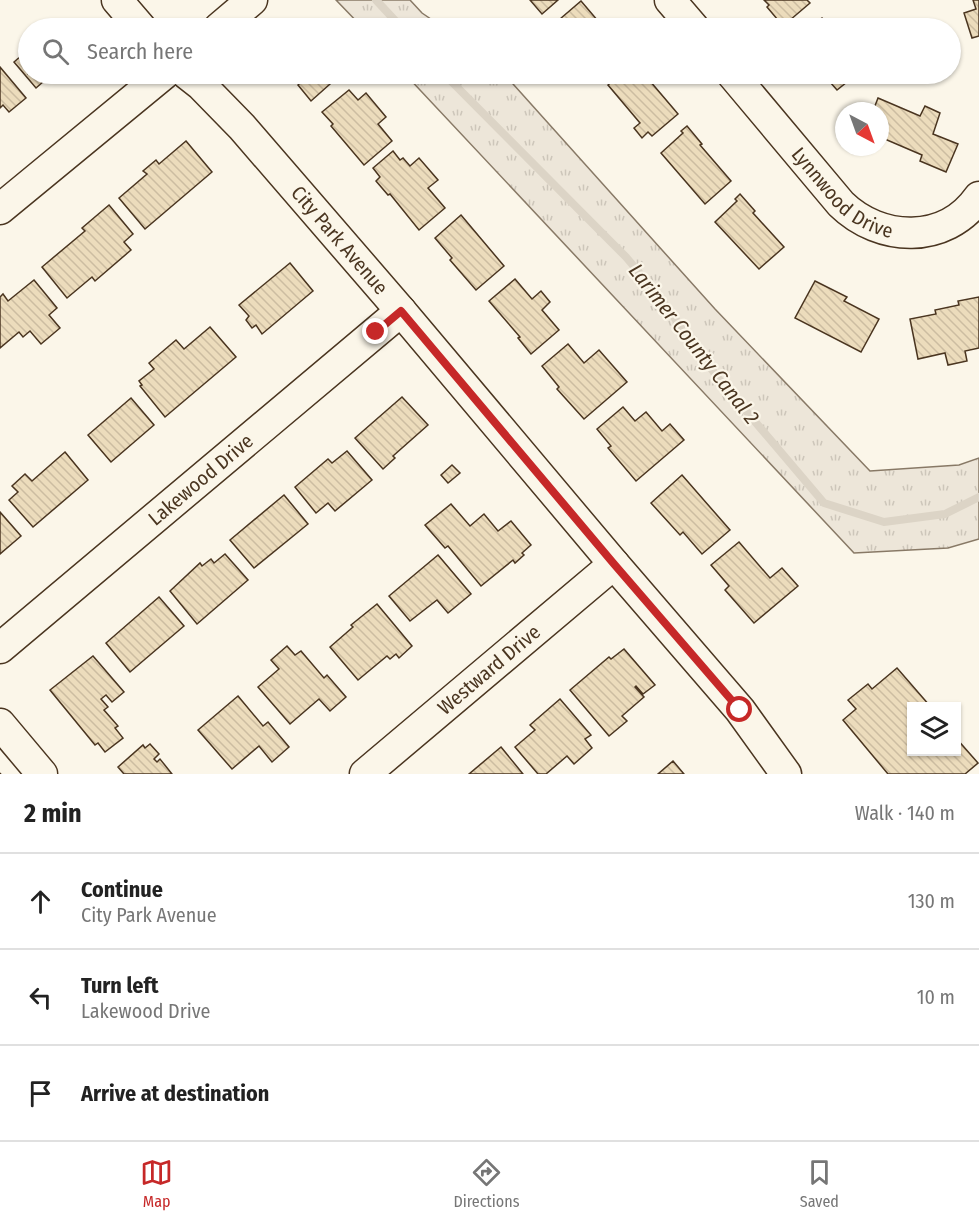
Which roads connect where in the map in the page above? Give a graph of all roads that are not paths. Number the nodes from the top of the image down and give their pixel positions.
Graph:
1 (117, 0) edge
2 (252, 0) edge
3 (670, 0) edge
4 (132, 18) edge
5 (231, 18) edge
6 (685, 18) edge
7 (152, 84) edge
8 (197, 84) edge
9 (740, 84) edge
10 (979, 197) edge
11 (0, 209) edge
12 (401, 311) junction
13 (614, 564) junction
14 (0, 648) edge
15 (0, 724) edge
16 (42, 774) edge
17 (365, 774) edge
18 (786, 774) edge

1 - 4 street
2 - 5 street
3 - 6 street
7 - 11 street
8 - 12 street, City Park Avenue
9 - 10 street, Lynnwood Drive
12 - 13 street, City Park Avenue
12 - 14 street, Lakewood Drive
13 - 17 street, Westward Drive
13 - 18 street, City Park Avenue
15 - 16 street

